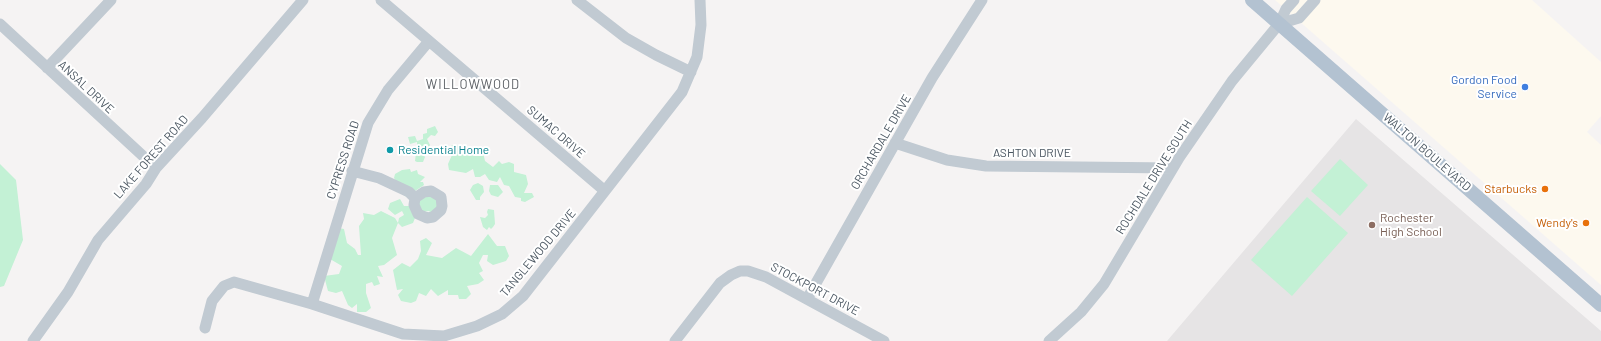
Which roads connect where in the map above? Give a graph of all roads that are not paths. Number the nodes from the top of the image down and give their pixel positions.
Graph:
1 (111, 0) edge
2 (303, 0) edge
3 (381, 0) edge
4 (576, 0) edge
5 (700, 0) edge
6 (982, 0) edge
7 (1252, 0) edge
8 (1294, 0) edge
9 (1315, 0) edge
10 (0, 24) edge
11 (1279, 24) junction
12 (429, 41) junction
13 (47, 68) junction
14 (691, 72) junction
15 (895, 143) junction
16 (156, 168) junction
17 (1173, 168) junction
18 (352, 171) junction
19 (605, 191) junction
20 (415, 198) dead end
21 (807, 299) junction
22 (312, 304) junction
23 (1601, 304) edge
24 (205, 328) dead end
25 (432, 339) edge
26 (33, 341) edge
27 (675, 341) edge
28 (884, 341) edge
29 (1049, 341) edge

1 - 13 street
2 - 16 street, LAKE FOREST ROAD
3 - 12 street, SUMAC DRIVE
4 - 14 street
5 - 14 street, TANGLEWOOD DRIVE
6 - 15 street, ORCHARDALE DRIVE
7 - 11 main road, WALTON BOULEVARD
8 - 11 street, ROCHDALE DRIVE SOUTH
9 - 11 street
10 - 13 street, ANSAL DRIVE
11 - 17 street, ROCHDALE DRIVE SOUTH
11 - 23 main road, WALTON BOULEVARD
12 - 18 street, CYPRESS ROAD
12 - 19 street, SUMAC DRIVE
13 - 16 street, ANSAL DRIVE
14 - 19 street, TANGLEWOOD DRIVE
15 - 17 street, ASHTON DRIVE
15 - 21 street, ORCHARDALE DRIVE
16 - 26 street, LAKE FOREST ROAD
17 - 29 street, ROCHDALE DRIVE SOUTH
18 - 20 street
18 - 22 street, CYPRESS ROAD
19 - 25 street, TANGLEWOOD DRIVE
21 - 27 street, STOCKPORT DRIVE
21 - 28 street, STOCKPORT DRIVE
22 - 24 street, TANGLEWOOD DRIVE
22 - 25 street, TANGLEWOOD DRIVE

